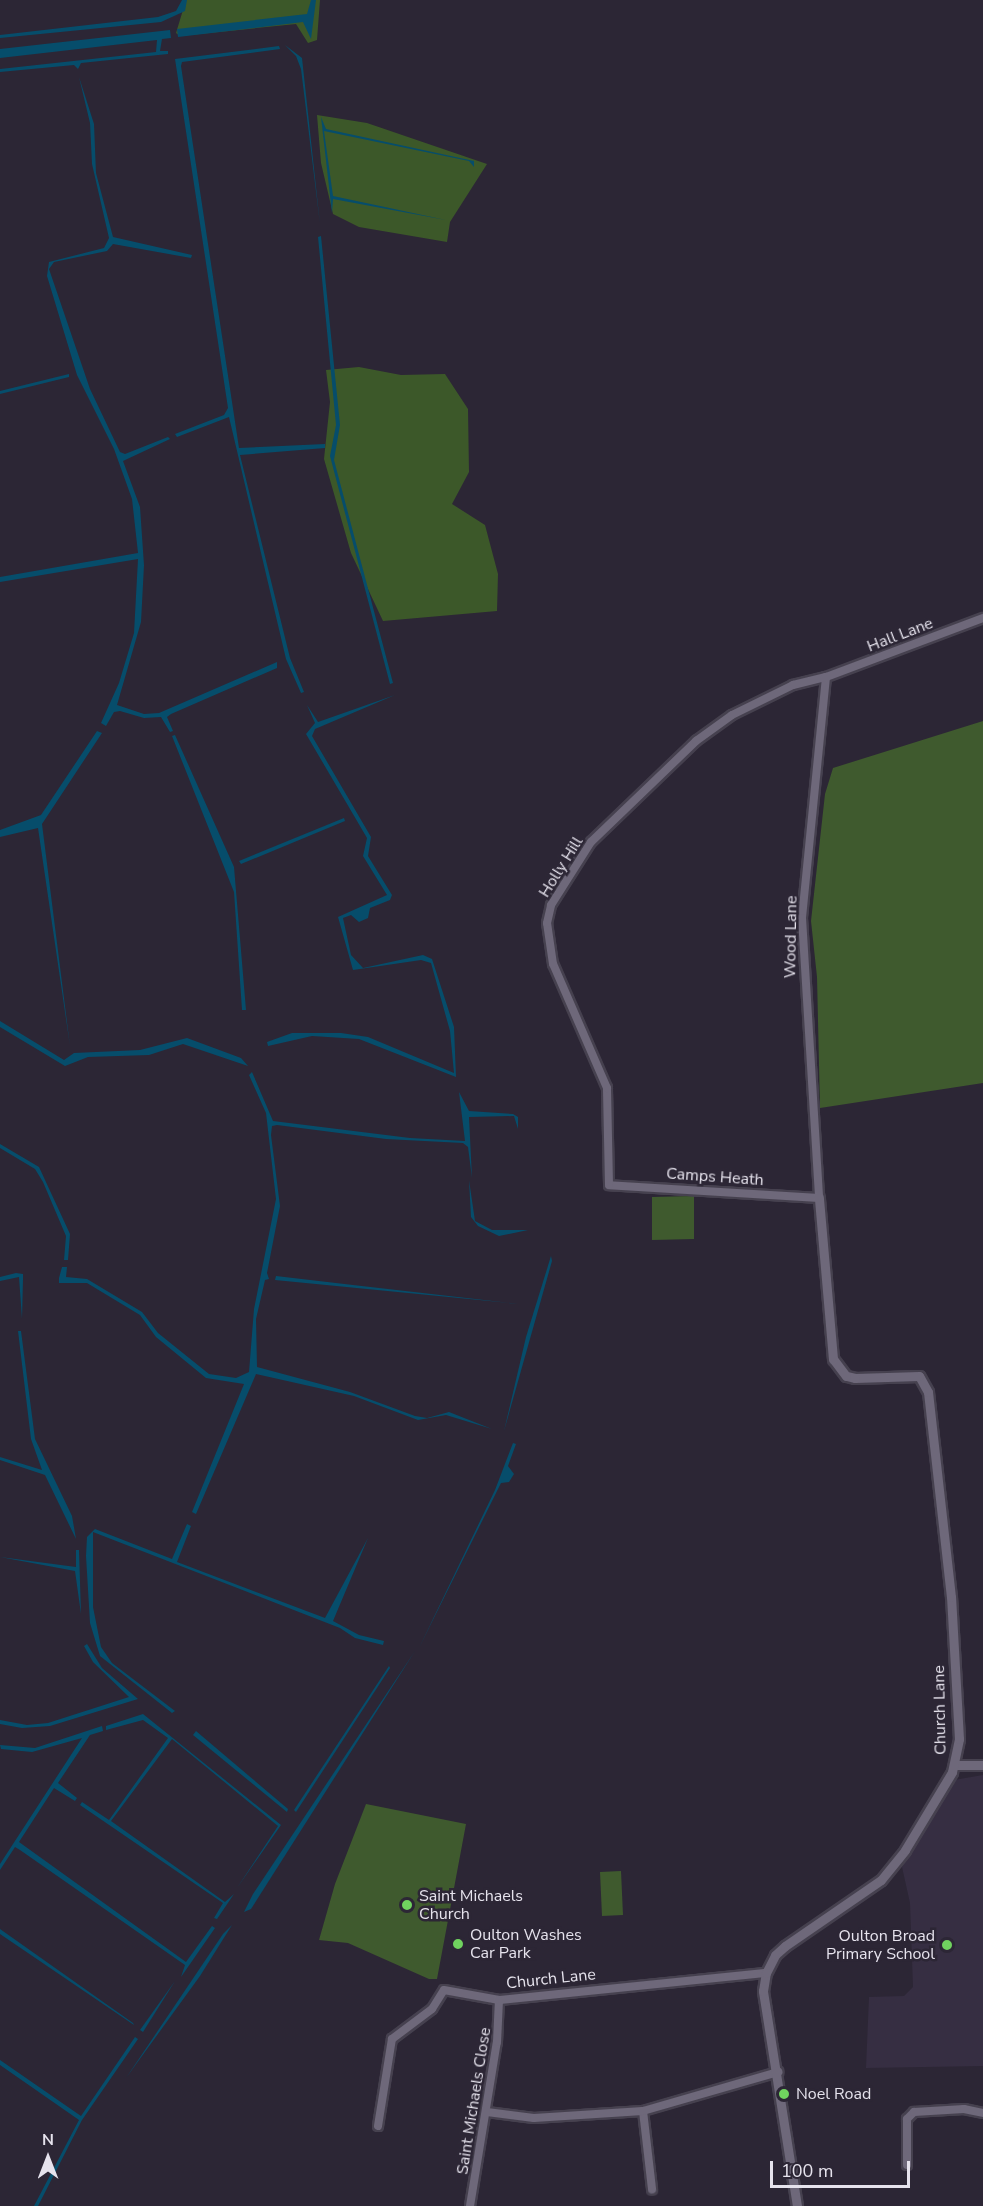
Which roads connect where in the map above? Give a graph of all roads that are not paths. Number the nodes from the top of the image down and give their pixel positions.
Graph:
1 (983, 618) edge
2 (826, 677) junction
3 (609, 1185) joint
4 (819, 1198) junction
5 (955, 1765) junction
6 (983, 1765) edge
7 (766, 1973) junction
8 (499, 2000) junction
9 (778, 2072) junction
10 (643, 2111) junction
11 (487, 2112) junction
12 (983, 2113) edge
13 (378, 2126) dead end
14 (907, 2165) dead end
15 (652, 2189) dead end
16 (470, 2206) edge
17 (797, 2206) edge

1 - 2 street, Hall Lane
2 - 3 street, Holly Hill
2 - 4 street, Wood Lane
3 - 4 street, Camps Heath
4 - 5 street, Church Lane
5 - 6 street
5 - 7 street, Church Lane
7 - 8 street, Church Lane
7 - 9 street
8 - 11 street, Saint Michaels Close
8 - 13 street, Church Lane
9 - 10 street
9 - 17 street
10 - 11 street
10 - 15 street
11 - 16 street, Saint Michaels Close
12 - 14 street

